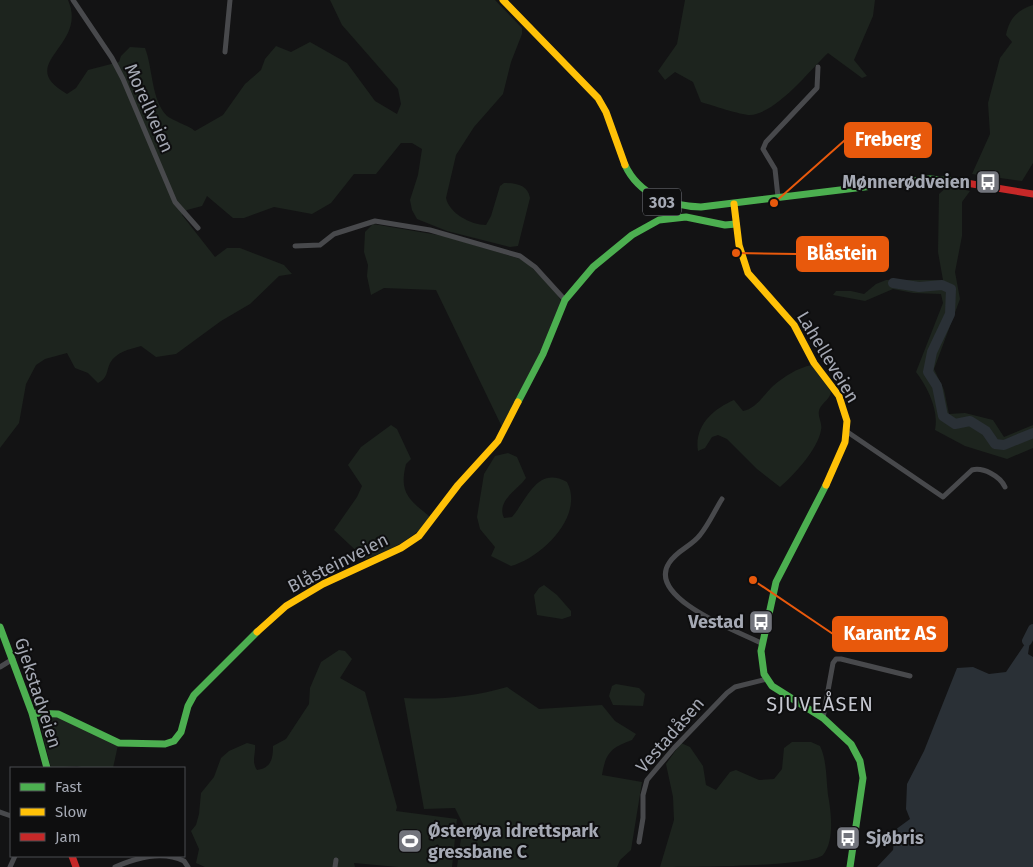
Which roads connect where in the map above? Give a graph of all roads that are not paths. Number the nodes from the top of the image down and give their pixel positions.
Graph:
1 (73, 0) edge
2 (230, 0) edge
3 (503, 0) edge
4 (225, 52) dead end
5 (818, 67) dead end
6 (1033, 194) edge
7 (778, 197) junction
8 (734, 204) junction
9 (736, 224) junction
10 (198, 228) dead end
11 (295, 246) dead end
12 (565, 300) junction
13 (846, 431) junction
14 (1005, 486) dead end
15 (722, 499) dead end
16 (0, 627) edge
17 (761, 642) junction
18 (12, 659) junction
19 (0, 667) edge
20 (910, 676) dead end
21 (767, 679) junction
22 (32, 713) junction
23 (823, 718) junction
24 (47, 767) edge
25 (639, 842) dead end
26 (138, 857) edge
27 (172, 857) edge
28 (336, 860) dead end
29 (189, 866) edge
30 (115, 867) edge
31 (335, 867) edge
32 (850, 867) edge

1 - 10 street, Morellveien
2 - 4 street
3 - 8 street, 303
5 - 7 street
6 - 7 street, 303
7 - 8 street, 303
8 - 9 street, Lahelleveien
9 - 12 street, Blåsteinveien
9 - 13 street, Lahelleveien
11 - 12 street
12 - 22 street, Blåsteinveien
13 - 14 street
13 - 17 street, Lahelleveien
15 - 17 street
16 - 18 street, Gjekstadveien
17 - 21 street, Lahelleveien
18 - 19 street
18 - 22 street, Gjekstadveien
20 - 23 street
21 - 23 street
21 - 25 street, Vestadåsen
22 - 24 street, Gjekstadveien
23 - 32 street
26 - 30 street
27 - 29 street
28 - 31 street

